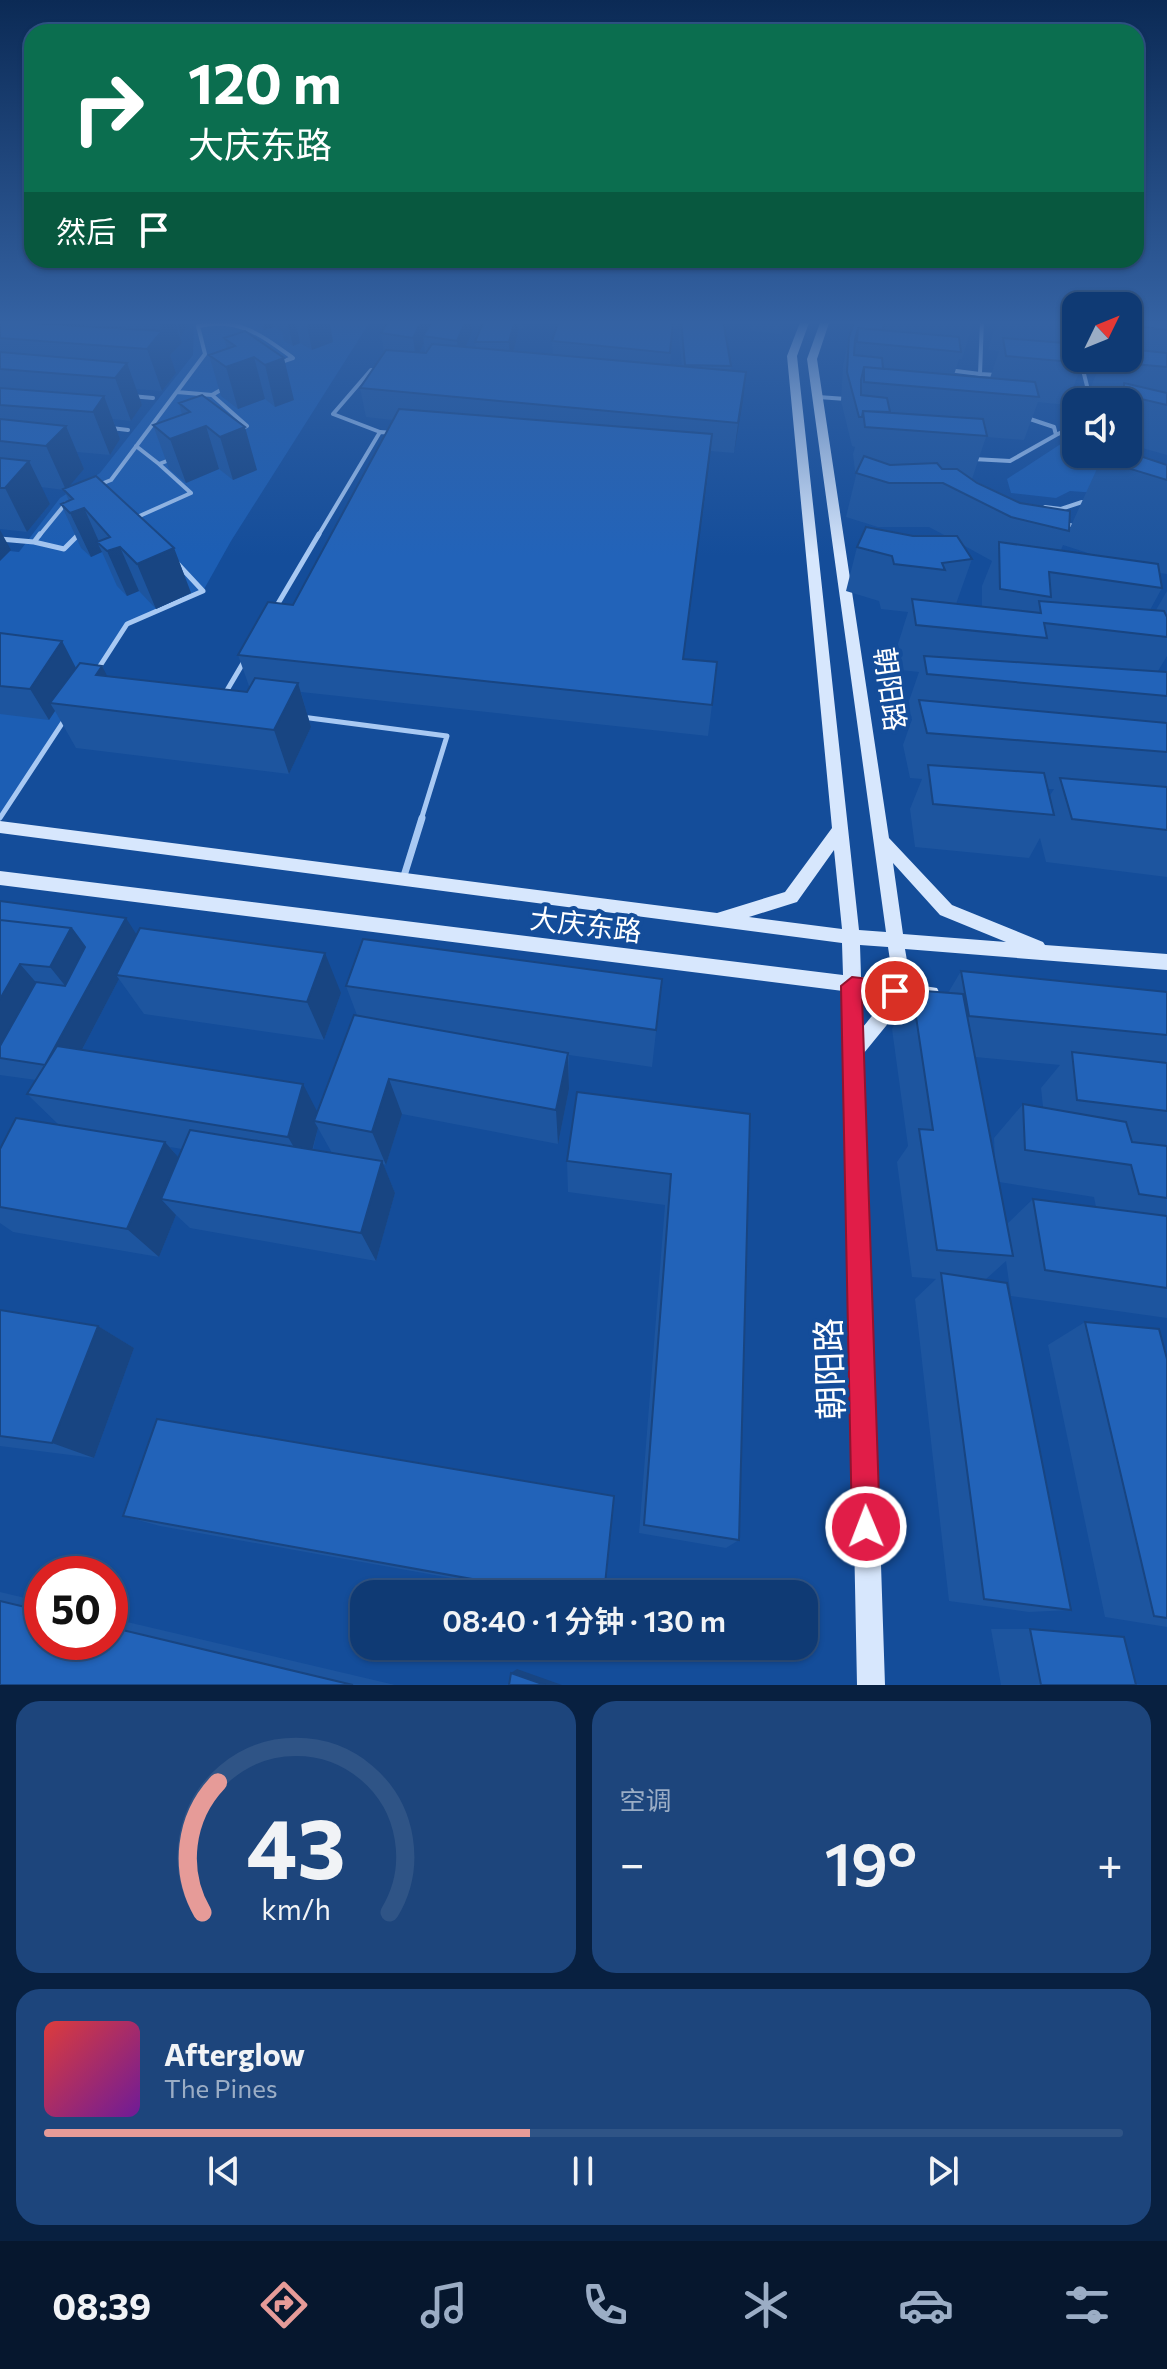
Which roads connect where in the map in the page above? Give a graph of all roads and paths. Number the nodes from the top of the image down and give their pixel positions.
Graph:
1 (172, 399) edge
2 (216, 399) edge
3 (346, 399) edge
4 (796, 399) edge
5 (818, 399) edge
6 (843, 399) edge
7 (849, 399) edge
8 (1015, 415) edge
9 (154, 423) junction
10 (169, 426) edge
11 (99, 427) edge
12 (128, 430) dead end
13 (380, 432) junction
14 (1062, 432) edge
15 (228, 434) edge
16 (396, 434) edge
17 (1056, 435) junction
18 (136, 446) junction
19 (184, 455) edge
20 (964, 458) edge
21 (159, 464) junction
22 (84, 492) edge
23 (71, 497) edge
24 (1030, 505) edge
25 (1061, 509) junction
26 (122, 516) edge
27 (134, 517) junction
28 (90, 522) edge
29 (1059, 526) edge
30 (144, 527) edge
31 (1074, 529) junction
32 (1095, 535) junction
33 (0, 539) edge
34 (34, 542) junction
35 (1116, 542) dead end
36 (174, 559) edge
37 (274, 610) edge
38 (250, 651) edge
39 (95, 674) edge
40 (217, 706) edge
41 (70, 712) edge
42 (294, 716) edge
43 (0, 818) edge
44 (0, 827) edge
45 (839, 831) junction
46 (883, 842) junction
47 (0, 878) edge
48 (403, 879) junction
49 (716, 920) junction
50 (851, 937) junction
51 (897, 941) junction
52 (1053, 953) junction
53 (1167, 962) edge
54 (852, 986) junction
55 (903, 992) junction
56 (949, 996) edge
57 (853, 1052) junction
58 (871, 1685) edge

1 - 9 lane
2 - 15 lane
3 - 13 lane
4 - 45 main road, 朝阳路
5 - 46 main road, 朝阳路
6 - 7 lane
8 - 17 lane
9 - 10 lane
9 - 18 lane
11 - 12 lane
13 - 16 lane
13 - 37 lane
14 - 17 lane
17 - 20 lane
18 - 21 lane
18 - 22 lane
19 - 21 lane
21 - 27 lane
23 - 34 lane
24 - 25 lane
25 - 31 lane
25 - 32 lane
26 - 27 lane
27 - 30 lane
28 - 34 lane
29 - 31 lane
31 - 32 lane
32 - 35 lane
33 - 34 lane
36 - 39 lane
38 - 40 lane
41 - 43 lane
42 - 48 lane
44 - 48 main road, 大庆东路
45 - 49 main road
45 - 50 main road, 朝阳路
46 - 51 main road, 朝阳路
46 - 52 main road
47 - 54 main road, 大庆东路
48 - 49 main road, 大庆东路
49 - 50 main road, 大庆东路
50 - 51 main road, 大庆东路
50 - 54 main road, 朝阳路
51 - 52 main road, 大庆东路
51 - 55 main road, 朝阳路
52 - 53 main road, 大庆东路
54 - 55 main road, 大庆东路
54 - 57 main road, 朝阳路
55 - 56 main road, 大庆东路
55 - 57 main road
57 - 58 main road, 朝阳路

